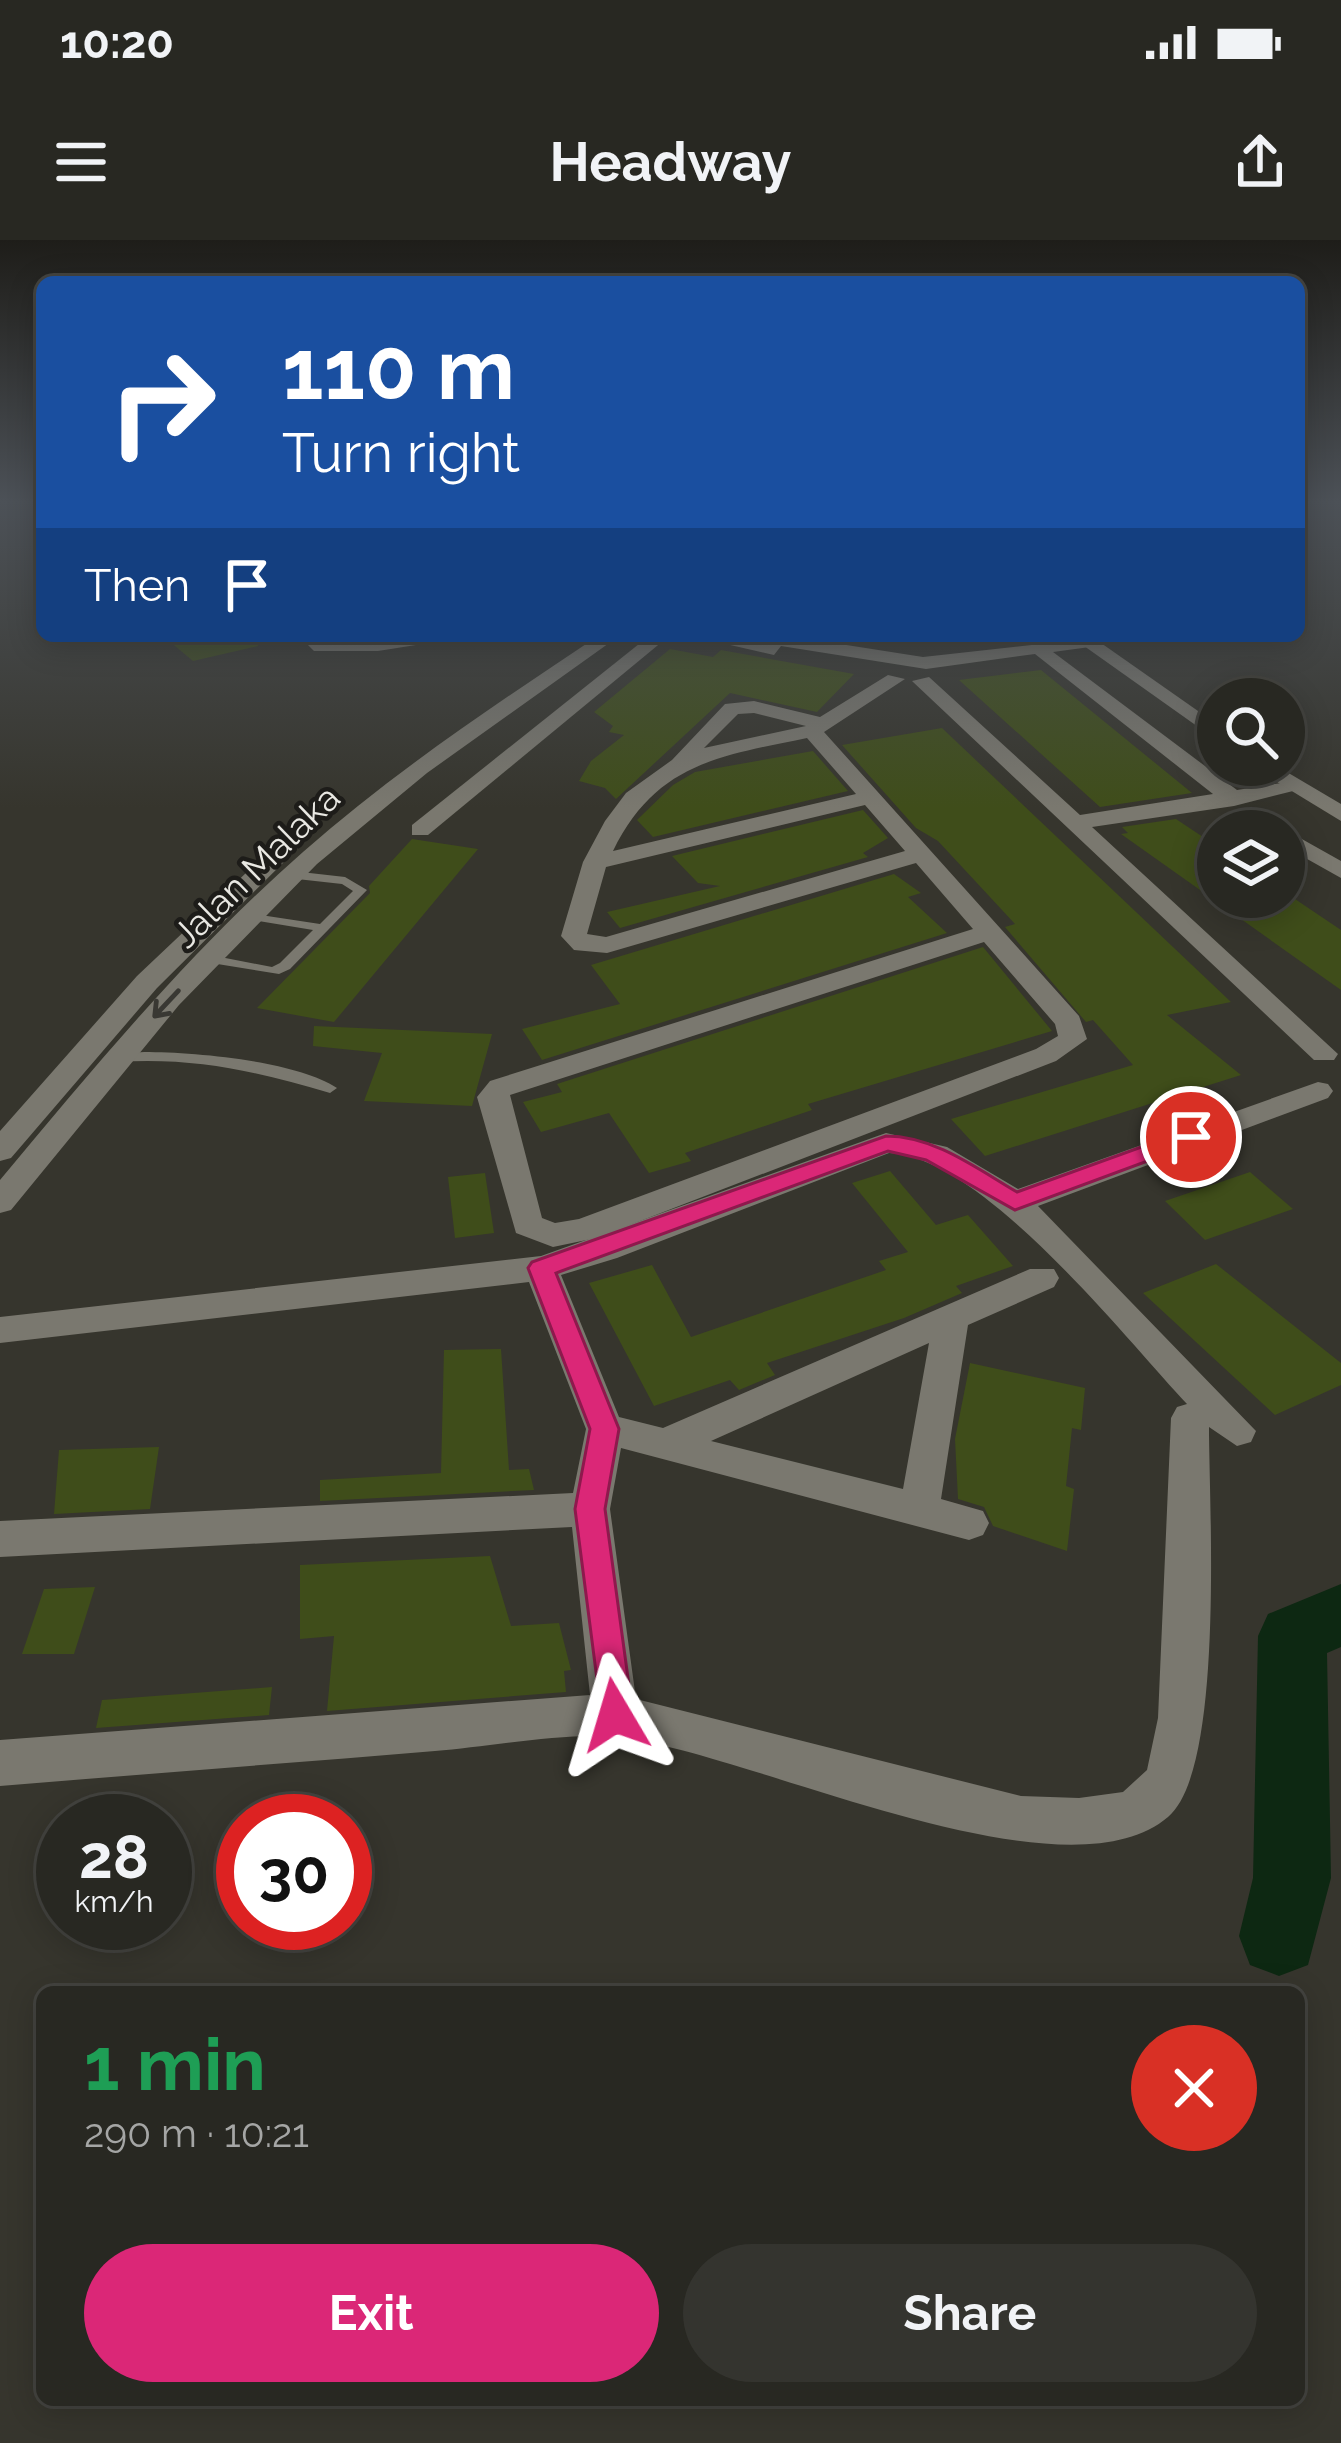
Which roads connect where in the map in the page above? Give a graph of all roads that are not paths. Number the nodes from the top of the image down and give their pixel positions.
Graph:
1 (312, 642) edge
2 (364, 642) edge
3 (570, 642) edge
4 (601, 642) edge
5 (653, 642) edge
6 (745, 642) edge
7 (777, 642) edge
8 (881, 642) edge
9 (1080, 645) edge
10 (812, 651) junction
11 (909, 669) junction
12 (1197, 709) edge
13 (1197, 721) edge
14 (818, 728) junction
15 (682, 759) junction
16 (1305, 778) edge
17 (1291, 786) edge
18 (1294, 788) junction
19 (867, 798) junction
20 (1250, 800) junction
21 (1341, 800) edge
22 (1259, 810) edge
23 (1341, 814) edge
24 (1071, 823) junction
25 (420, 830) dead end
26 (1305, 849) edge
27 (917, 855) junction
28 (596, 862) junction
29 (1341, 871) edge
30 (303, 876) junction
31 (261, 918) junction
32 (323, 928) junction
33 (989, 932) junction
34 (220, 961) junction
35 (1332, 1054) edge
36 (116, 1058) junction
37 (330, 1088) dead end
38 (1329, 1096) edge
39 (0, 1150) edge
40 (0, 1202) edge
41 (1015, 1202) junction
42 (541, 1268) junction
43 (1042, 1279) dead end
44 (951, 1318) junction
45 (0, 1330) edge
46 (1190, 1418) dead end
47 (604, 1429) junction
48 (1237, 1431) dead end
49 (664, 1445) junction
50 (590, 1509) junction
51 (919, 1513) junction
52 (969, 1523) dead end
53 (0, 1539) edge
54 (615, 1715) junction
55 (0, 1762) edge

1 - 2 street
3 - 39 street, Jalan Malaka
4 - 30 street, Jalan Malaka
5 - 25 street
6 - 10 street
7 - 10 street
8 - 11 street
9 - 11 street
9 - 12 street
9 - 13 street
9 - 20 street
10 - 11 street
11 - 14 street
11 - 24 street
14 - 15 street
14 - 15 street
14 - 19 street
15 - 28 street
16 - 21 street
17 - 18 street
18 - 20 street
18 - 23 street
19 - 27 street
19 - 28 street
20 - 22 street
20 - 24 street
24 - 35 street
26 - 29 street
27 - 28 street
27 - 33 street
30 - 31 street, Jalan Malaka
30 - 32 lane
31 - 32 lane
31 - 34 street, Jalan Malaka
32 - 34 lane
33 - 33 street
34 -> 36 street, Jalan Malaka
35 - 38 street
36 - 37 lane
36 - 40 street, Jalan Malaka
38 - 41 street
41 - 42 street
41 - 48 street
42 - 45 street
42 - 47 street
43 - 44 street
44 - 49 street
44 - 51 street
46 - 54 street
47 - 49 street
47 - 50 street
49 - 51 street
50 - 53 street
50 - 54 street
51 - 52 street
54 - 55 street

